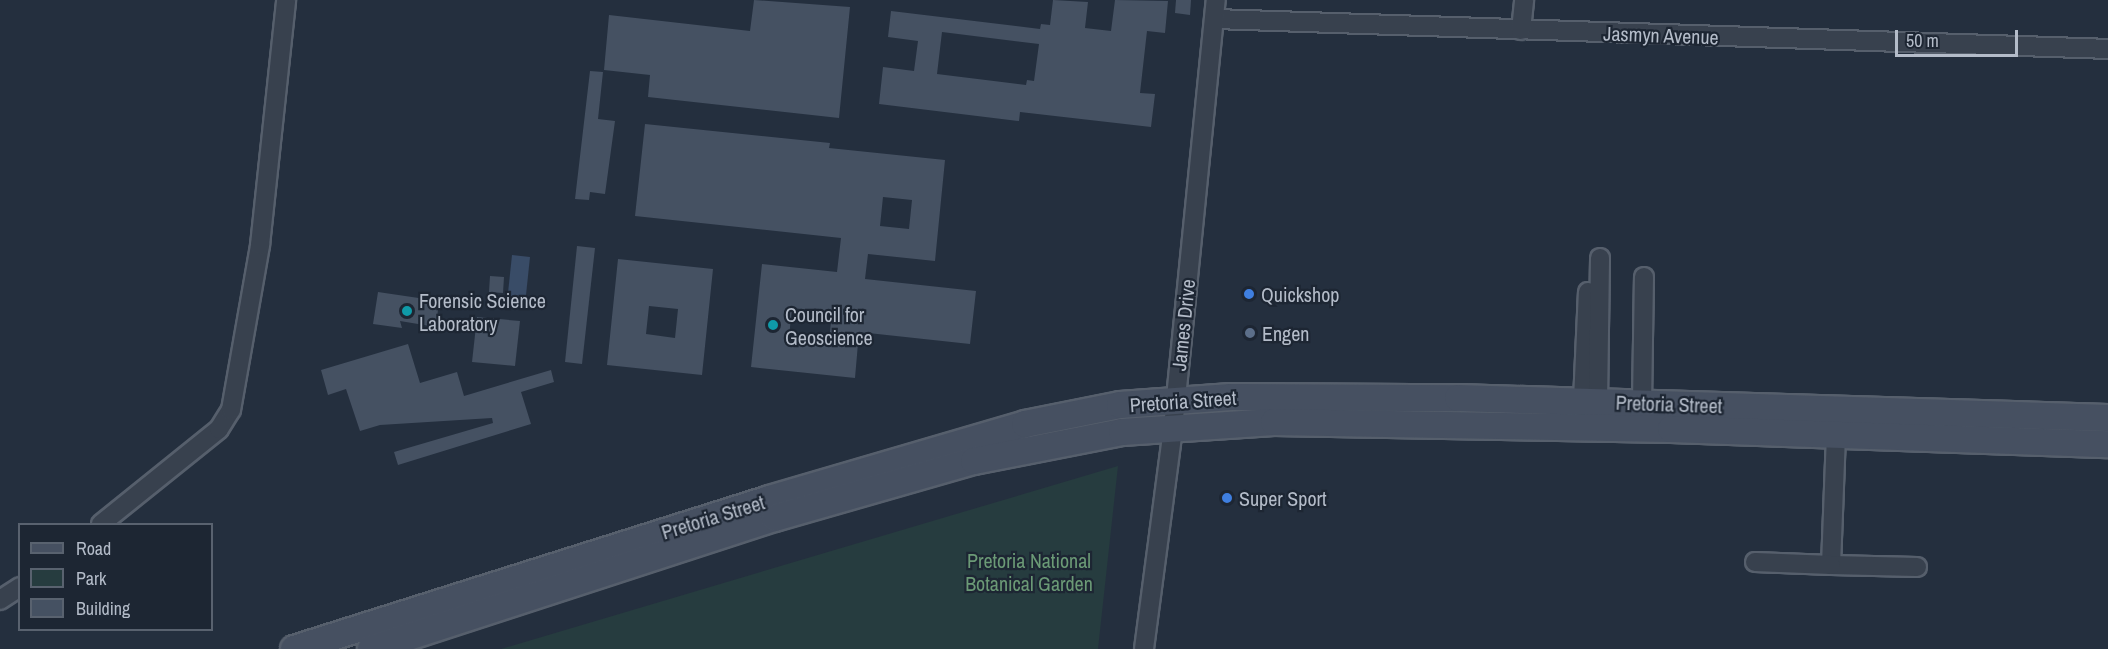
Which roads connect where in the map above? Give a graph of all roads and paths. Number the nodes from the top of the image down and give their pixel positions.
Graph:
1 (286, 0) edge
2 (1216, 0) edge
3 (1524, 0) edge
4 (1215, 19) junction
5 (1521, 30) junction
6 (2108, 49) edge
7 (1600, 258) dead end
8 (1589, 275) dead end
9 (1644, 277) dead end
10 (1176, 399) junction
11 (1590, 401) junction
12 (1642, 403) junction
13 (2108, 418) edge
14 (1173, 428) junction
15 (1836, 435) junction
16 (2108, 444) edge
17 (103, 523) edge
18 (1755, 562) dead end
19 (1831, 565) junction
20 (1917, 567) dead end
21 (18, 588) edge
22 (0, 600) edge
23 (294, 649) edge
24 (371, 649) edge
25 (1144, 649) edge

1 - 17 street
2 - 4 street, James Drive
3 - 5 street
4 - 5 street, Jasmyn Avenue
4 - 10 street, James Drive
5 - 6 street, Jasmyn Avenue
7 - 11 street
8 - 11 street
9 - 12 street
10 - 11 main road, Pretoria Street
10 - 14 street, James Drive
10 - 23 main road, Pretoria Street
11 - 12 main road, Pretoria Street
12 - 13 main road, Pretoria Street
14 - 15 main road, Pretoria Street
14 - 24 main road, Pretoria Street
14 - 25 street, James Drive
15 - 16 main road, Pretoria Street
15 - 19 street
18 - 19 street
19 - 20 street
21 - 22 street

